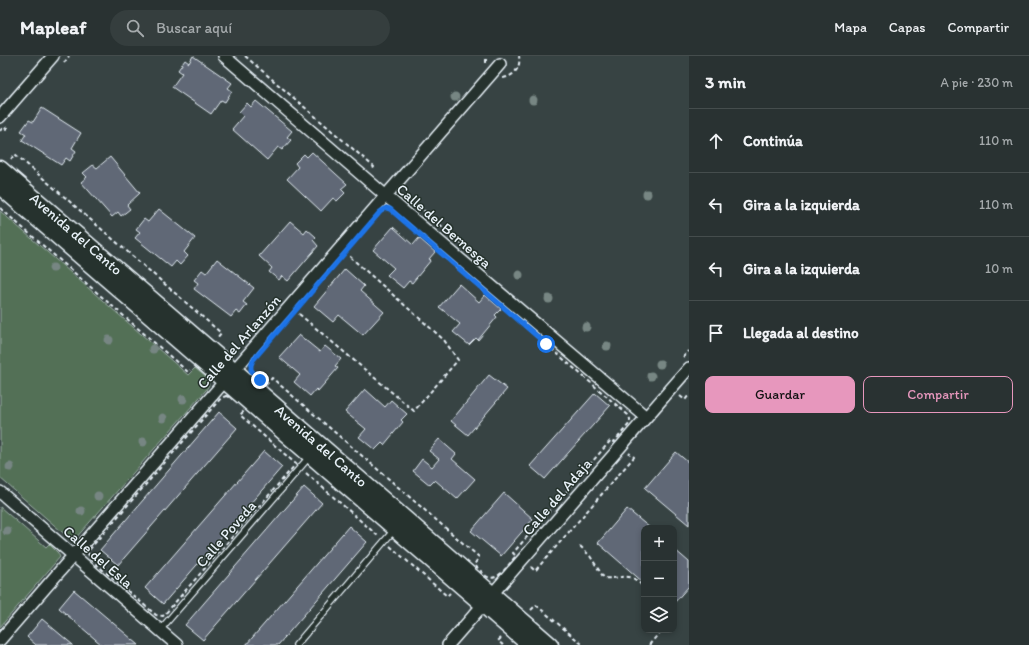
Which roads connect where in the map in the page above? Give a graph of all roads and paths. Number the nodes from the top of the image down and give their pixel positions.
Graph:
1 (53, 56) edge
2 (224, 56) edge
3 (245, 56) edge
4 (486, 56) edge
5 (519, 56) edge
6 (500, 64) dead end
7 (486, 65) dead end
8 (502, 79) dead end
9 (0, 118) edge
10 (4, 165) edge
11 (374, 173) dead end
12 (0, 186) edge
13 (386, 196) junction
14 (408, 201) dead end
15 (0, 208) edge
16 (345, 253) junction
17 (492, 270) dead end
18 (295, 311) junction
19 (216, 340) dead end
20 (689, 351) edge
21 (679, 362) dead end
22 (191, 368) dead end
23 (689, 368) edge
24 (230, 375) junction
25 (677, 394) dead end
26 (689, 395) edge
27 (646, 417) junction
28 (627, 451) dead end
29 (311, 455) junction
30 (302, 477) dead end
31 (0, 492) edge
32 (396, 528) junction
33 (381, 539) dead end
34 (388, 544) dead end
35 (580, 546) dead end
36 (73, 556) junction
37 (90, 559) joint
38 (529, 565) dead end
39 (641, 585) edge
40 (453, 589) dead end
41 (488, 599) junction
42 (526, 608) dead end
43 (160, 630) junction
44 (505, 633) dead end
45 (659, 633) edge
46 (0, 640) edge
47 (177, 645) edge
48 (296, 645) edge
49 (448, 645) edge
50 (503, 645) edge
51 (530, 645) edge
52 (550, 645) edge
53 (583, 645) edge
54 (649, 645) edge

1 - 9 street
2 - 13 street, Calle del Bernesga
3 - 11 path
4 - 7 path
5 - 8 path
6 - 13 street, Calle del Arlanzón
10 - 19 path
10 - 24 main road, Avenida del Canto
12 - 24 main road, Avenida del Canto
13 - 24 street, Calle del Arlanzón
13 - 27 street, Calle del Bernesga
14 - 17 path
15 - 22 path
16 - 18 path
16 - 18 path
16 - 18 path
20 - 21 path
23 - 27 street, Calle del Adaja
24 - 29 main road, Avenida del Canto
24 - 36 street, Calle del Arlanzón
24 - 41 main road, Avenida del Canto
25 - 26 path
27 - 41 street, Calle del Adaja
28 - 38 path
29 - 32 main road, Avenida del Canto
29 - 43 lane, Calle Poveda
30 - 33 path
31 - 36 street, Calle del Esla
32 - 41 main road, Avenida del Canto
32 - 48 lane
34 - 40 path
35 - 39 path
36 - 43 street, Calle del Esla
36 - 46 street, Calle del Arlanzón
37 - 37 path
41 - 49 street, Calle del Adaja
41 - 51 main road, Avenida del Canto
41 - 52 main road, Avenida del Canto
42 - 53 path
43 - 47 street, Calle del Esla
44 - 50 path
45 - 54 path

